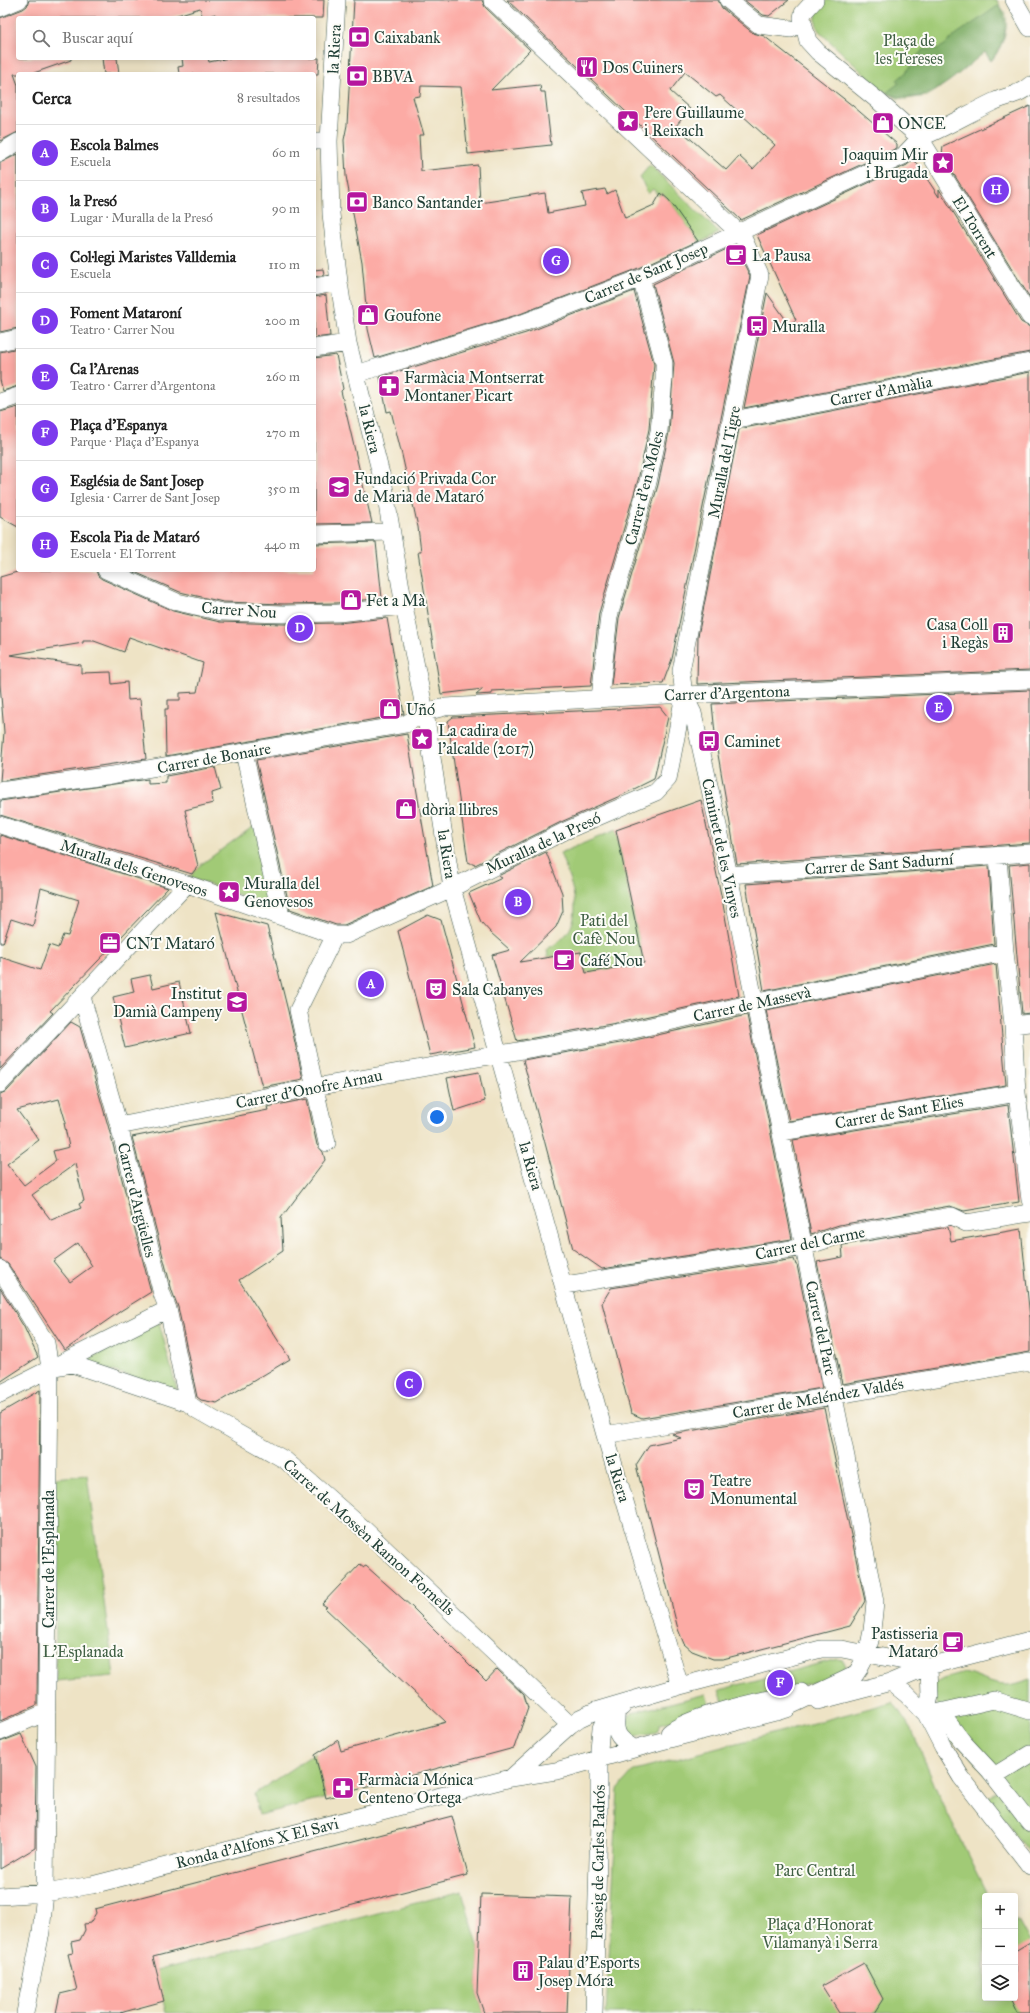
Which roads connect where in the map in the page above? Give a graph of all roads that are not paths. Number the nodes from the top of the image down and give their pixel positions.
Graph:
1 (19, 0) edge
2 (337, 0) edge
3 (492, 0) edge
4 (728, 0) edge
5 (816, 0) edge
6 (1018, 1) edge
7 (0, 8) edge
8 (797, 27) junction
9 (1030, 28) edge
10 (1030, 85) edge
11 (920, 138) junction
12 (321, 141) edge
13 (16, 143) edge
14 (0, 153) edge
15 (739, 233) junction
16 (641, 278) junction
17 (339, 282) junction
18 (316, 286) edge
19 (1030, 317) edge
20 (16, 338) edge
21 (0, 342) edge
22 (348, 343) junction
23 (316, 348) edge
24 (1030, 362) edge
25 (356, 374) junction
26 (16, 397) edge
27 (0, 402) edge
28 (732, 420) junction
29 (392, 532) junction
30 (316, 534) edge
31 (110, 572) edge
32 (404, 606) junction
33 (1030, 680) edge
34 (684, 695) junction
35 (600, 698) junction
36 (425, 712) junction
37 (244, 753) junction
38 (0, 791) edge
39 (0, 825) edge
40 (1030, 853) edge
41 (998, 856) junction
42 (729, 874) junction
43 (187, 884) junction
44 (452, 888) junction
45 (281, 916) junction
46 (335, 935) junction
47 (1005, 952) junction
48 (82, 997) junction
49 (753, 1003) junction
50 (1022, 1024) edge
51 (499, 1054) junction
52 (0, 1084) edge
53 (315, 1087) junction
54 (1017, 1093) junction
55 (119, 1126) junction
56 (781, 1132) junction
57 (327, 1143) dead end
58 (1030, 1200) edge
59 (1030, 1213) edge
60 (804, 1248) junction
61 (0, 1269) edge
62 (565, 1285) junction
63 (168, 1309) junction
64 (1030, 1362) edge
65 (50, 1368) junction
66 (0, 1394) edge
67 (834, 1395) junction
68 (188, 1403) junction
69 (605, 1435) junction
70 (1030, 1640) edge
71 (866, 1654) junction
72 (929, 1666) junction
73 (840, 1682) junction
74 (891, 1682) junction
75 (680, 1686) junction
76 (646, 1696) junction
77 (617, 1709) junction
78 (1030, 1711) edge
79 (47, 1712) junction
80 (777, 1712) junction
81 (926, 1714) junction
82 (570, 1725) junction
83 (0, 1732) edge
84 (658, 1742) junction
85 (635, 1749) junction
86 (1030, 1754) edge
87 (598, 1759) junction
88 (994, 1776) junction
89 (511, 1778) junction
90 (1030, 1823) edge
91 (1030, 1866) edge
92 (45, 1893) junction
93 (0, 1896) edge
94 (25, 2013) edge
95 (594, 2013) edge

1 - 7 street
2 - 12 street, la Riera
3 - 15 street, Muralla del Tigre
4 - 8 street
5 - 8 street
6 - 9 street
8 - 11 street, El Torrent
10 - 11 street
11 - 15 street, Carrer de Sant Josep
11 - 19 street, El Torrent
12 - 17 street, la Riera
13 - 14 street
15 - 16 street, Carrer de Sant Josep
15 - 28 street, Muralla del Tigre
16 - 25 street, Carrer de Sant Josep
16 - 35 street, Carrer d'en Moles
17 - 18 street
17 - 22 street, la Riera
20 - 21 street
22 - 23 street
22 - 25 street, la Riera
24 - 28 street, Carrer d'Amàlia
25 - 29 street, la Riera
26 - 27 street
28 - 34 street, Muralla del Tigre
29 - 30 street
29 - 32 street, la Riera
31 - 32 street, Carrer Nou
32 - 36 street, la Riera
33 - 34 street, Carrer d'Argentona
34 - 35 street, Carrer d'Argentona
34 - 42 street, Caminet de les Vinyes
34 - 44 street, Muralla de la Presó
35 - 36 street, Carrer d'Argentona
36 - 37 street, Carrer de Bonaire
36 - 44 street, la Riera
37 - 38 street, Carrer de Bonaire
37 - 45 street
39 - 43 street, Muralla dels Genovesos
40 - 41 street, Carrer de Sant Sadurní
41 - 42 street, Carrer de Sant Sadurní
41 - 47 street
42 - 49 street, Caminet de les Vinyes
43 - 45 street, Muralla dels Genovesos
43 - 48 street
44 - 46 street, Muralla de la Presó
44 - 51 street, la Riera
45 - 46 street, Muralla dels Genovesos
46 - 53 street
47 - 49 street, Carrer de Massevà
47 - 50 street
48 - 52 street
48 - 55 street, Carrer d'Argüelles
49 - 51 street, Carrer de Massevà
49 - 56 street, Carrer del Parc
50 - 54 street
51 - 53 street, Carrer d'Onofre Arnau
51 - 62 street, la Riera
53 - 55 street, Carrer d'Onofre Arnau
53 - 57 street
54 - 56 street, Carrer de Sant Elies
54 - 58 street
55 - 63 street, Carrer d'Argüelles
56 - 60 street, Carrer del Parc
59 - 60 street, Carrer del Carme
60 - 62 street, Carrer del Carme
60 - 67 street, Carrer del Parc
61 - 65 street, Carrer de l'Esplanada
62 - 69 street, la Riera
63 - 65 street
63 - 68 street, Carrer d'Argüelles
64 - 67 street, Carrer de Meléndez Valdés
65 - 66 street
65 - 68 street, Carrer de Mossèn Ramon Fornells
65 - 79 street, Carrer de l'Esplanada
67 - 69 street, Carrer de Meléndez Valdés
67 - 71 street, Carrer del Parc
68 - 82 street, Carrer de Mossèn Ramon Fornells
69 - 75 street, la Riera
70 - 72 street
71 - 72 street
71 - 73 street, Carrer del Parc
71 - 75 street
72 - 74 street
72 - 81 street
73 - 80 street
73 - 84 street
74 - 80 street
74 - 81 street
75 - 76 street
76 - 77 street
76 - 82 street
77 - 85 street
77 - 87 street, Passeig de Carles Padrós
78 - 88 street
79 - 83 street
79 - 92 street, Carrer de l'Esplanada
80 - 84 street, Ronda d'Alfons X El Savi
81 - 91 street
82 - 89 street
84 - 85 street, Ronda d'Alfons X El Savi
85 - 87 street, Ronda d'Alfons X El Savi
86 - 88 street
87 - 89 street, Ronda d'Alfons X El Savi
87 - 95 street, Passeig de Carles Padrós
88 - 90 street
89 - 92 street, Ronda d'Alfons X El Savi
92 - 93 street, Ronda d'Alfons X El Savi
92 - 94 street, Carrer de l'Esplanada

